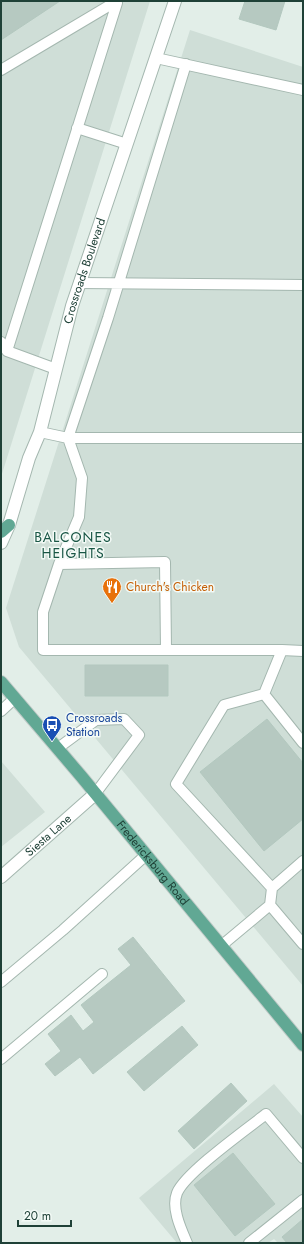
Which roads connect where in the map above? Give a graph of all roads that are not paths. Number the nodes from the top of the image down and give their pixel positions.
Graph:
1 (175, 1) edge
2 (117, 2) edge
3 (156, 58) junction
4 (186, 64) junction
5 (1, 70) edge
6 (303, 90) edge
7 (77, 128) junction
8 (127, 144) junction
9 (79, 283) junction
10 (118, 285) junction
11 (303, 285) edge
12 (1, 342) edge
13 (7, 351) junction
14 (56, 369) junction
15 (40, 432) junction
16 (68, 438) junction
17 (303, 438) edge
18 (5, 529) edge
19 (1, 542) edge
20 (59, 564) junction
21 (166, 650) junction
22 (282, 650) junction
23 (303, 651) edge
24 (1, 682) edge
25 (264, 694) junction
26 (15, 698) junction
27 (1, 711) edge
28 (303, 743) edge
29 (58, 748) junction
30 (95, 794) junction
31 (146, 855) junction
32 (303, 861) edge
33 (1, 877) edge
34 (272, 888) junction
35 (270, 905) junction
36 (303, 944) edge
37 (221, 946) junction
38 (102, 974) dead end
39 (1, 982) edge
40 (303, 1045) edge
41 (1, 1060) edge
42 (303, 1158) edge
43 (303, 1200) edge
44 (187, 1243) edge
45 (249, 1243) edge

1 - 3 street, Crossroads Boulevard
2 - 5 lane
2 - 7 lane
3 - 4 lane
3 - 8 street, Crossroads Boulevard
4 - 6 lane
4 - 10 lane
7 - 8 lane
7 - 13 lane
8 - 9 street, Crossroads Boulevard
9 - 10 lane
9 - 14 street, Crossroads Boulevard
10 - 11 lane
10 - 16 lane
12 - 13 lane
13 - 14 lane
14 - 15 street, Crossroads Boulevard
15 - 16 lane
15 - 18 street, Crossroads Boulevard
16 - 17 lane
16 - 20 lane
18 - 19 street, Crossroads Boulevard
20 - 21 lane
20 - 21 lane
21 - 22 lane
22 - 23 lane
22 - 25 lane
24 - 26 main road, Fredericksburg Road
25 - 28 lane
25 - 34 lane
26 - 27 lane
26 - 29 main road, Fredericksburg Road
29 - 30 main road, Fredericksburg Road
29 - 30 lane
30 - 31 main road, Fredericksburg Road
30 - 33 street, Siesta Lane
31 - 37 main road, Fredericksburg Road
31 - 39 lane
32 - 34 lane
34 - 35 lane
35 - 36 lane
35 - 37 lane
37 - 40 main road, Fredericksburg Road
38 - 41 lane
42 - 44 lane
43 - 45 lane

